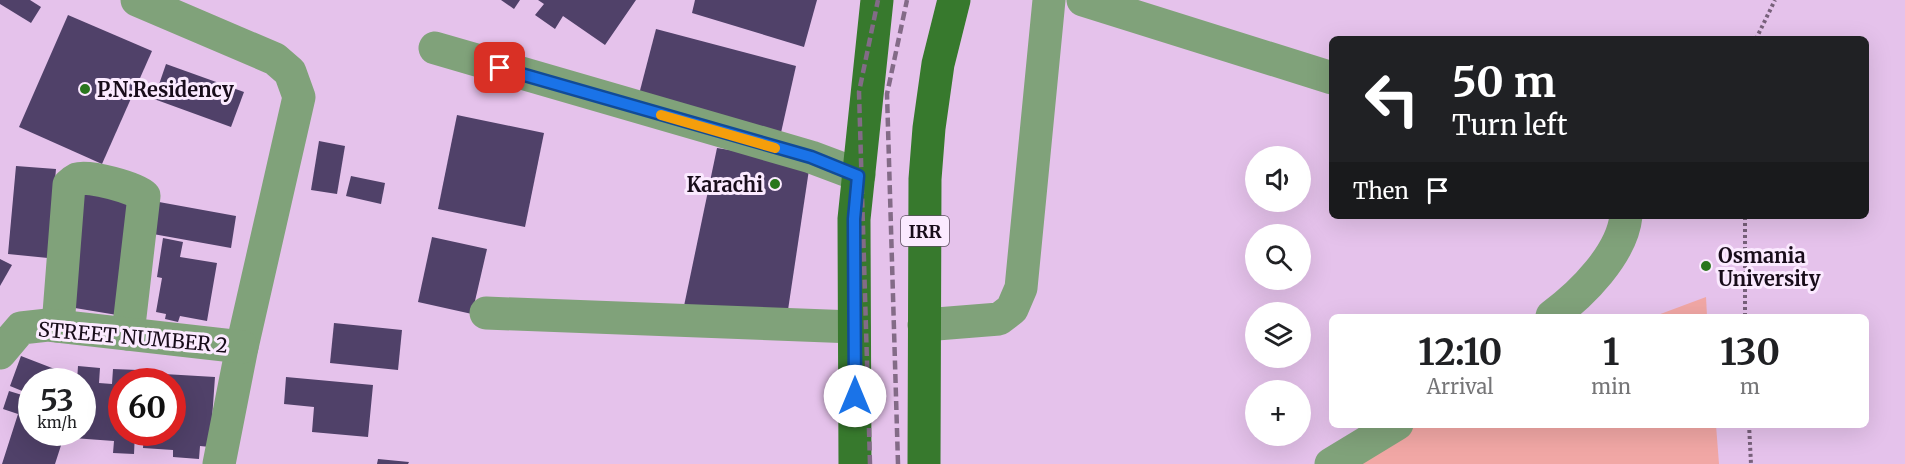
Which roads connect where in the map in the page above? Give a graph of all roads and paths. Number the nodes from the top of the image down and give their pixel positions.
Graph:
1 (137, 0) edge
2 (877, 0) edge
3 (954, 0) edge
4 (1049, 0) edge
5 (1083, 0) edge
6 (1775, 0) edge
7 (1757, 36) edge
8 (435, 48) dead end
9 (1329, 77) edge
10 (858, 176) junction
11 (1626, 219) edge
12 (1745, 219) edge
13 (486, 313) dead end
14 (1555, 314) edge
15 (1745, 314) edge
16 (924, 325) junction
17 (58, 326) junction
18 (854, 327) junction
19 (128, 334) junction
20 (242, 347) junction
21 (0, 353) edge
22 (1390, 428) edge
23 (1749, 428) edge
24 (219, 464) edge
25 (855, 464) edge
26 (927, 464) edge
27 (1331, 464) edge
28 (1751, 464) edge

1 - 20 street
2 - 10 main road
3 - 16 main road, IRR
4 - 16 street
5 - 9 street
6 - 7 path
8 - 10 street
10 - 18 main road
11 - 14 street
12 - 15 path
13 - 18 street
16 - 26 main road, IRR
17 - 19 street, STREET NUMBER 2
17 - 19 street
17 - 21 street, STREET NUMBER 2
18 - 25 main road
19 - 20 street, STREET NUMBER 2
20 - 24 street
22 - 27 street
23 - 28 path

